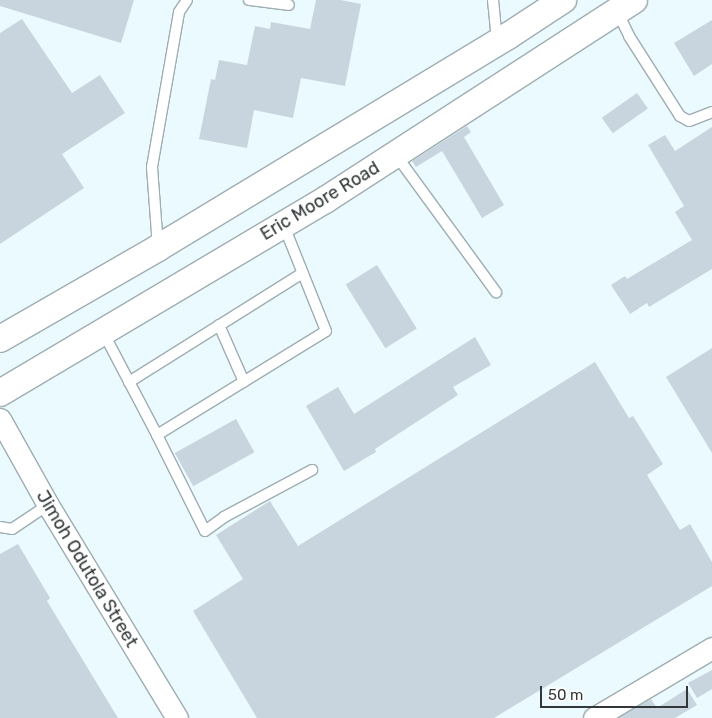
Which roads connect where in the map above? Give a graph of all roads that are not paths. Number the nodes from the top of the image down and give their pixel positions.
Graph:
1 (187, 0) edge
2 (250, 0) edge
3 (493, 0) edge
4 (563, 0) edge
5 (620, 3) edge
6 (288, 5) dead end
7 (497, 42) junction
8 (712, 112) edge
9 (396, 155) junction
10 (283, 224) junction
11 (158, 248) junction
12 (303, 273) junction
13 (496, 292) dead end
14 (219, 325) junction
15 (102, 331) junction
16 (0, 339) edge
17 (129, 382) junction
18 (244, 382) junction
19 (0, 393) edge
20 (0, 419) edge
21 (157, 435) junction
22 (312, 470) dead end
23 (48, 505) junction
24 (0, 527) edge
25 (712, 648) edge
26 (177, 718) edge
27 (594, 718) edge

1 - 11 lane
2 - 6 lane
3 - 7 lane
4 - 7 street
5 - 8 lane
5 - 9 street, Eric Moore Road
7 - 11 street
9 - 10 street, Eric Moore Road
9 - 13 lane
10 - 12 lane
10 - 15 street, Eric Moore Road
11 - 16 street
12 - 14 lane
12 - 18 lane
14 - 17 lane
14 - 18 lane
15 - 17 lane
15 - 19 street, Eric Moore Road
17 - 21 lane
18 - 21 lane
20 - 23 street, Jimoh Odutola Street
21 - 22 lane
23 - 24 lane
23 - 26 street, Jimoh Odutola Street
25 - 27 street

